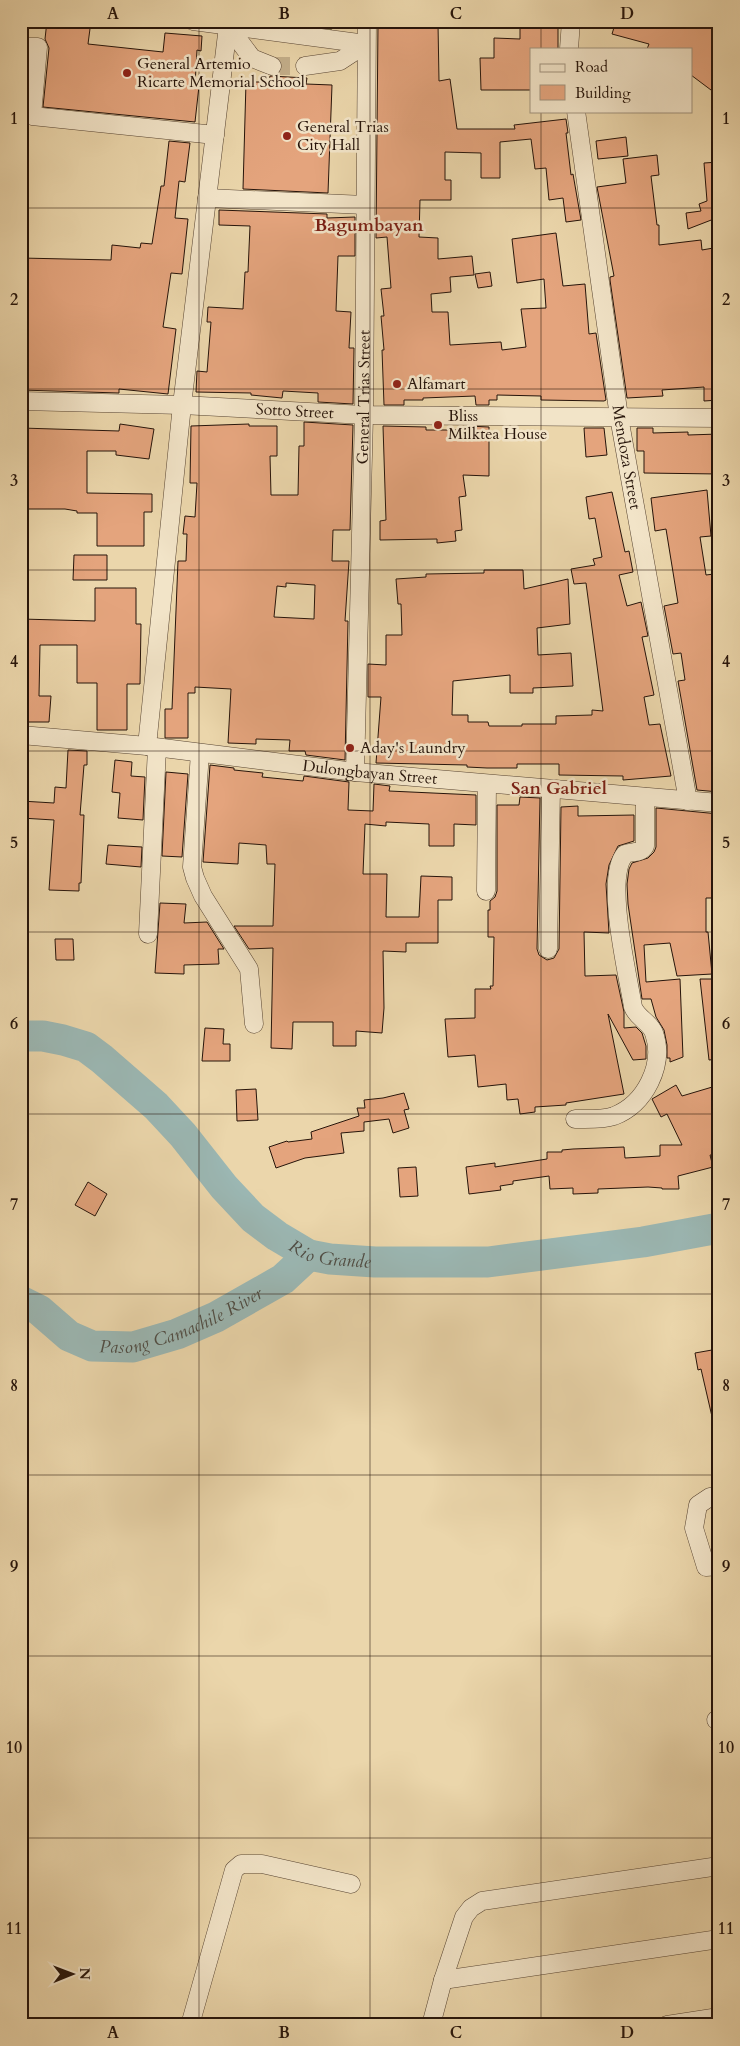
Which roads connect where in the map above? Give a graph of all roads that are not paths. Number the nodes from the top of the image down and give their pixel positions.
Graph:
1 (193, 21) edge
2 (367, 21) edge
3 (570, 21) edge
4 (228, 26) junction
5 (366, 44) junction
6 (21, 47) edge
7 (569, 48) edge
8 (272, 66) tunnel mouth
9 (305, 66) tunnel mouth
10 (576, 112) edge
11 (215, 135) junction
12 (207, 198) junction
13 (365, 205) junction
14 (21, 401) edge
15 (182, 405) junction
16 (364, 415) junction
17 (619, 417) junction
18 (719, 418) edge
19 (21, 735) edge
20 (152, 747) junction
21 (200, 753) junction
22 (355, 772) junction
23 (487, 784) junction
24 (551, 789) junction
25 (645, 797) junction
26 (688, 801) junction
27 (719, 803) edge
28 (486, 891) dead end
29 (148, 934) dead end
30 (548, 949) dead end
31 (254, 1024) dead end
32 (575, 1119) dead end
33 (719, 1495) edge
34 (719, 1566) edge
35 (719, 1866) edge
36 (351, 1884) dead end
37 (719, 1939) edge
38 (443, 1980) junction
39 (719, 2017) edge
40 (190, 2025) edge
41 (431, 2025) edge
42 (667, 2025) edge

1 - 4 street
2 - 5 street, General Trias Street
3 - 7 street
4 - 5 street
4 - 8 street
4 - 11 street
5 - 9 street
5 - 13 street, General Trias Street
6 - 11 street
10 - 17 street, Mendoza Street
11 - 12 street
12 - 13 street
12 - 15 street
13 - 16 street, General Trias Street
14 - 15 street, Sotto Street
15 - 16 street, Sotto Street
15 - 20 street
16 - 17 street, Sotto Street
16 - 22 street, General Trias Street
17 - 18 street, Sotto Street
17 - 26 street, Mendoza Street
19 - 20 street, Dulongbayan Street
20 - 21 street, Dulongbayan Street
20 - 29 street
21 - 22 street, Dulongbayan Street
21 - 31 street
22 - 23 street, Dulongbayan Street
23 - 24 street, Dulongbayan Street
23 - 28 street
24 - 25 street, Dulongbayan Street
24 - 30 street
25 - 26 street, Dulongbayan Street
25 - 32 street
26 - 27 street, Dulongbayan Street
33 - 34 street
35 - 38 street
36 - 40 street
37 - 38 street
38 - 41 street
39 - 42 street

